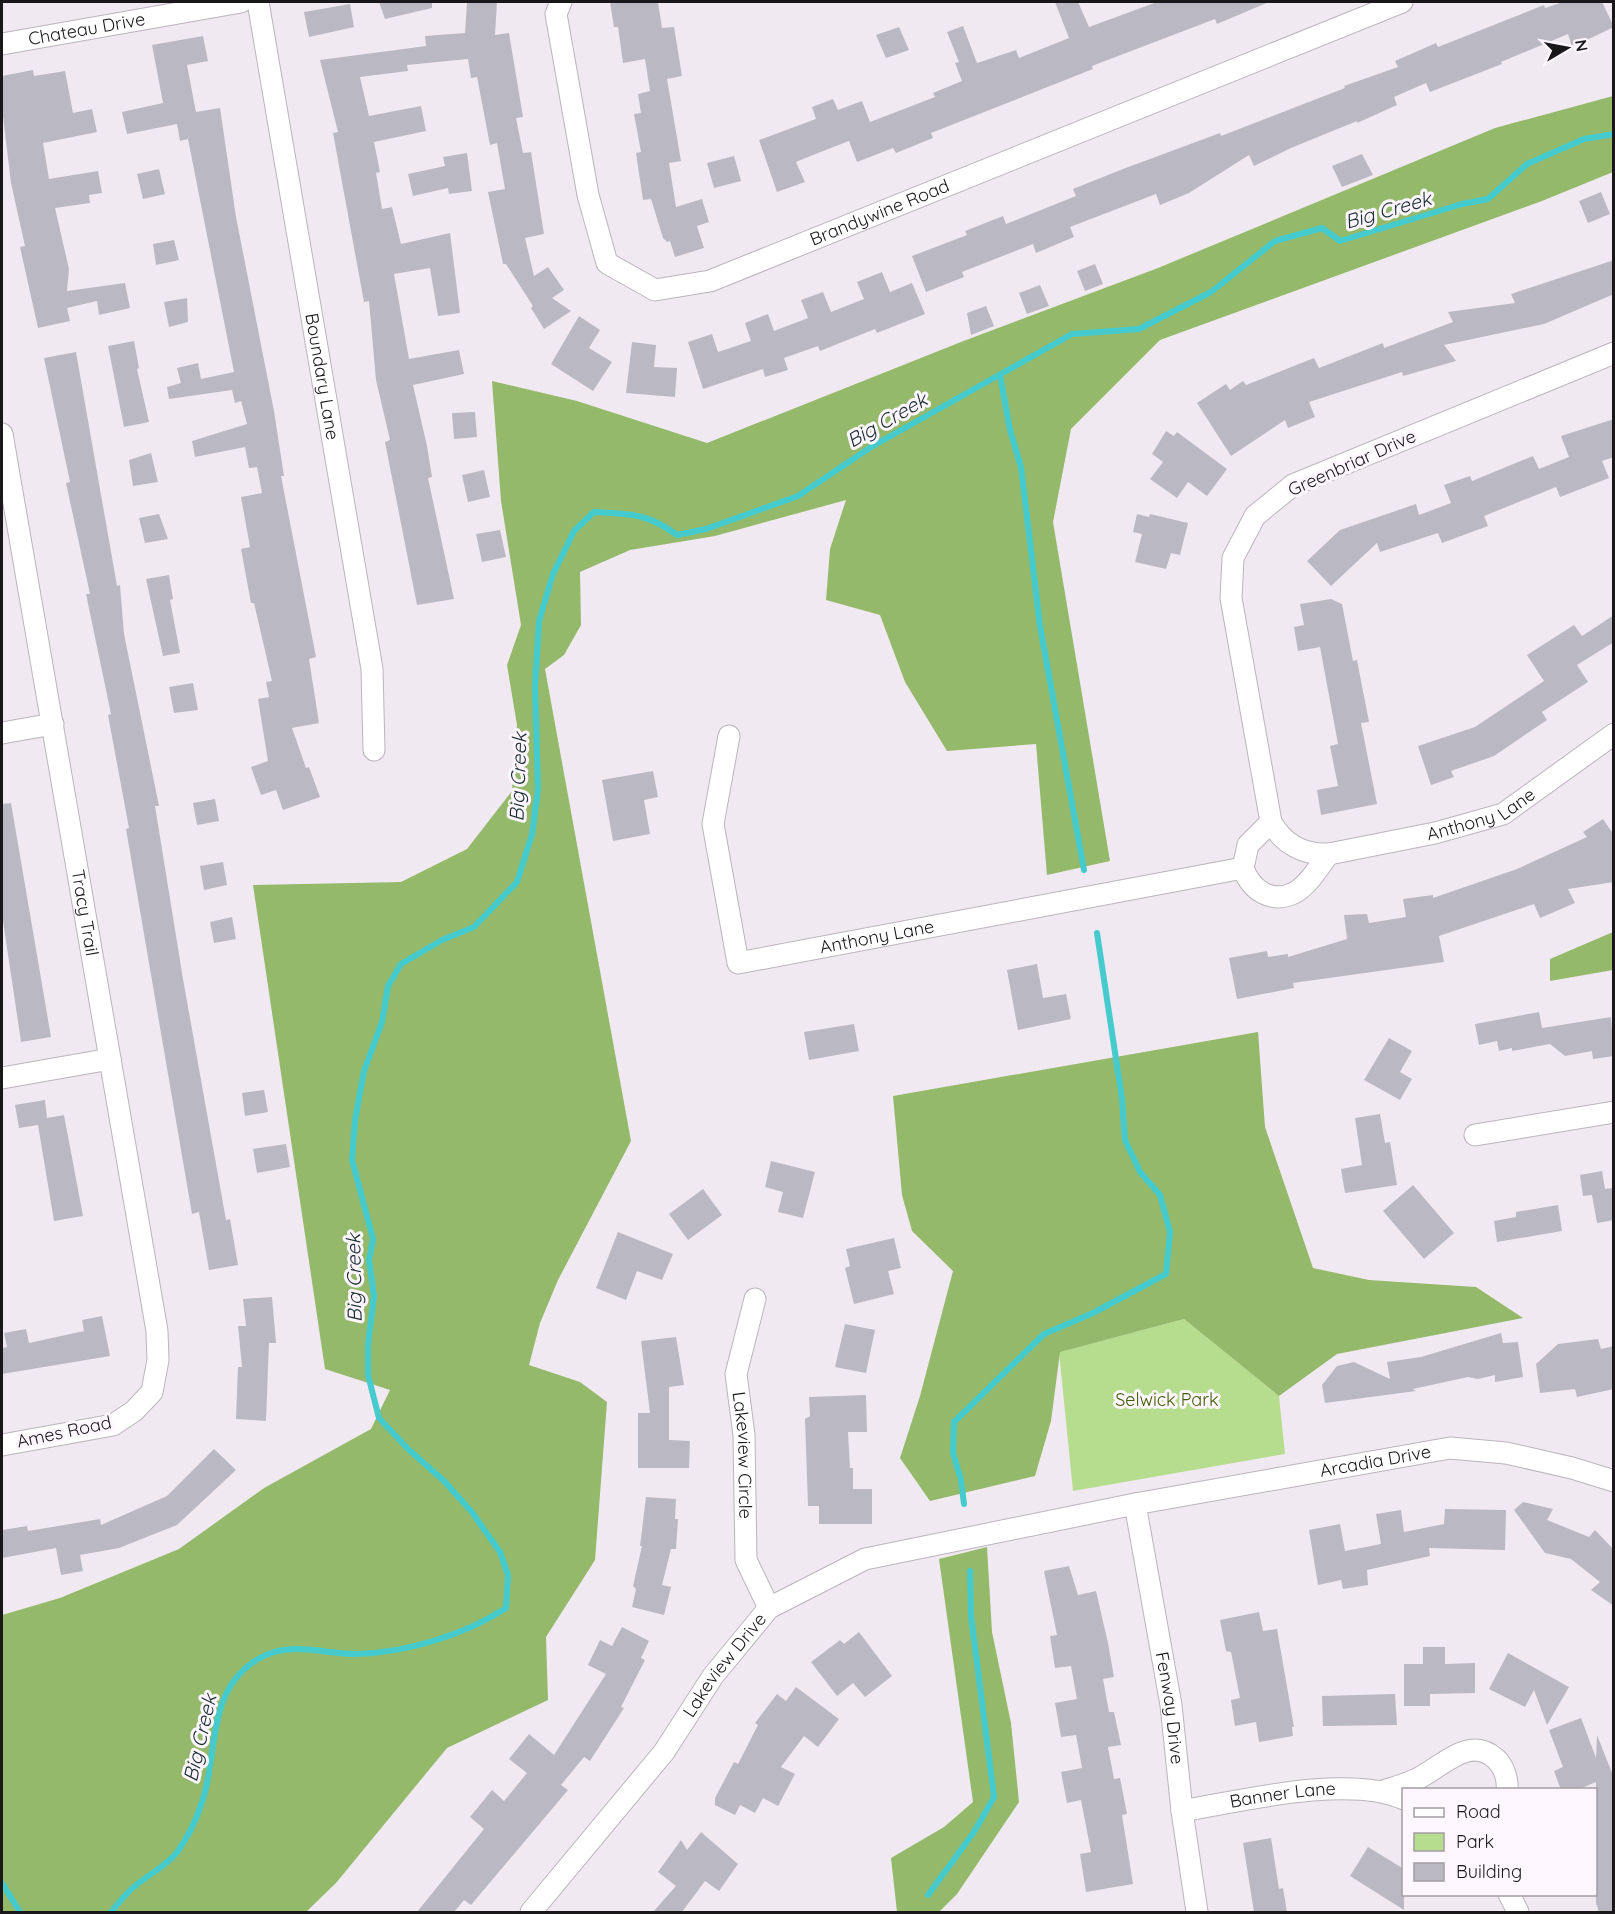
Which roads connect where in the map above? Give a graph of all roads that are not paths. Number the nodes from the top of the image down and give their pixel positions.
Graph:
1 (241, 2) edge
2 (258, 2) edge
3 (561, 2) edge
4 (1402, 2) edge
5 (2, 44) edge
6 (1614, 353) edge
7 (2, 434) edge
8 (53, 724) junction
9 (2, 733) edge
10 (1614, 734) edge
11 (729, 736) dead end
12 (374, 750) dead end
13 (1271, 822) junction
14 (1329, 854) junction
15 (1243, 868) junction
16 (110, 1059) junction
17 (2, 1078) edge
18 (1614, 1112) edge
19 (1475, 1135) dead end
20 (755, 1299) dead end
21 (152, 1392) joint
22 (2, 1445) edge
23 (1614, 1481) edge
24 (1135, 1504) junction
25 (770, 1608) junction
26 (1405, 1788) edge
27 (1507, 1788) edge
28 (1395, 1795) edge
29 (1182, 1811) junction
30 (1510, 1896) edge
31 (531, 1912) edge
32 (1197, 1912) edge
33 (1518, 1912) edge

1 - 5 street, Chateau Drive
2 - 12 street, Boundary Lane
3 - 4 street, Brandywine Road
6 - 13 street, Greenbriar Drive
7 - 8 street, Tracy Trail
8 - 9 street
8 - 16 street, Tracy Trail
10 - 14 street, Anthony Lane
11 - 15 street, Anthony Lane
13 - 14 street, Anthony Lane
13 - 15 street
14 - 15 street
16 - 17 street
16 - 21 street, Tracy Trail
18 - 19 street
20 - 25 street, Lakeview Circle
21 - 22 street, Ames Road
23 - 24 street, Arcadia Drive
24 - 25 street, Lakeview Drive
24 - 29 street, Fenway Drive
25 - 31 street, Lakeview Drive
26 - 27 street, Banner Lane
28 - 29 street, Banner Lane
29 - 32 street, Fenway Drive
30 - 33 street

